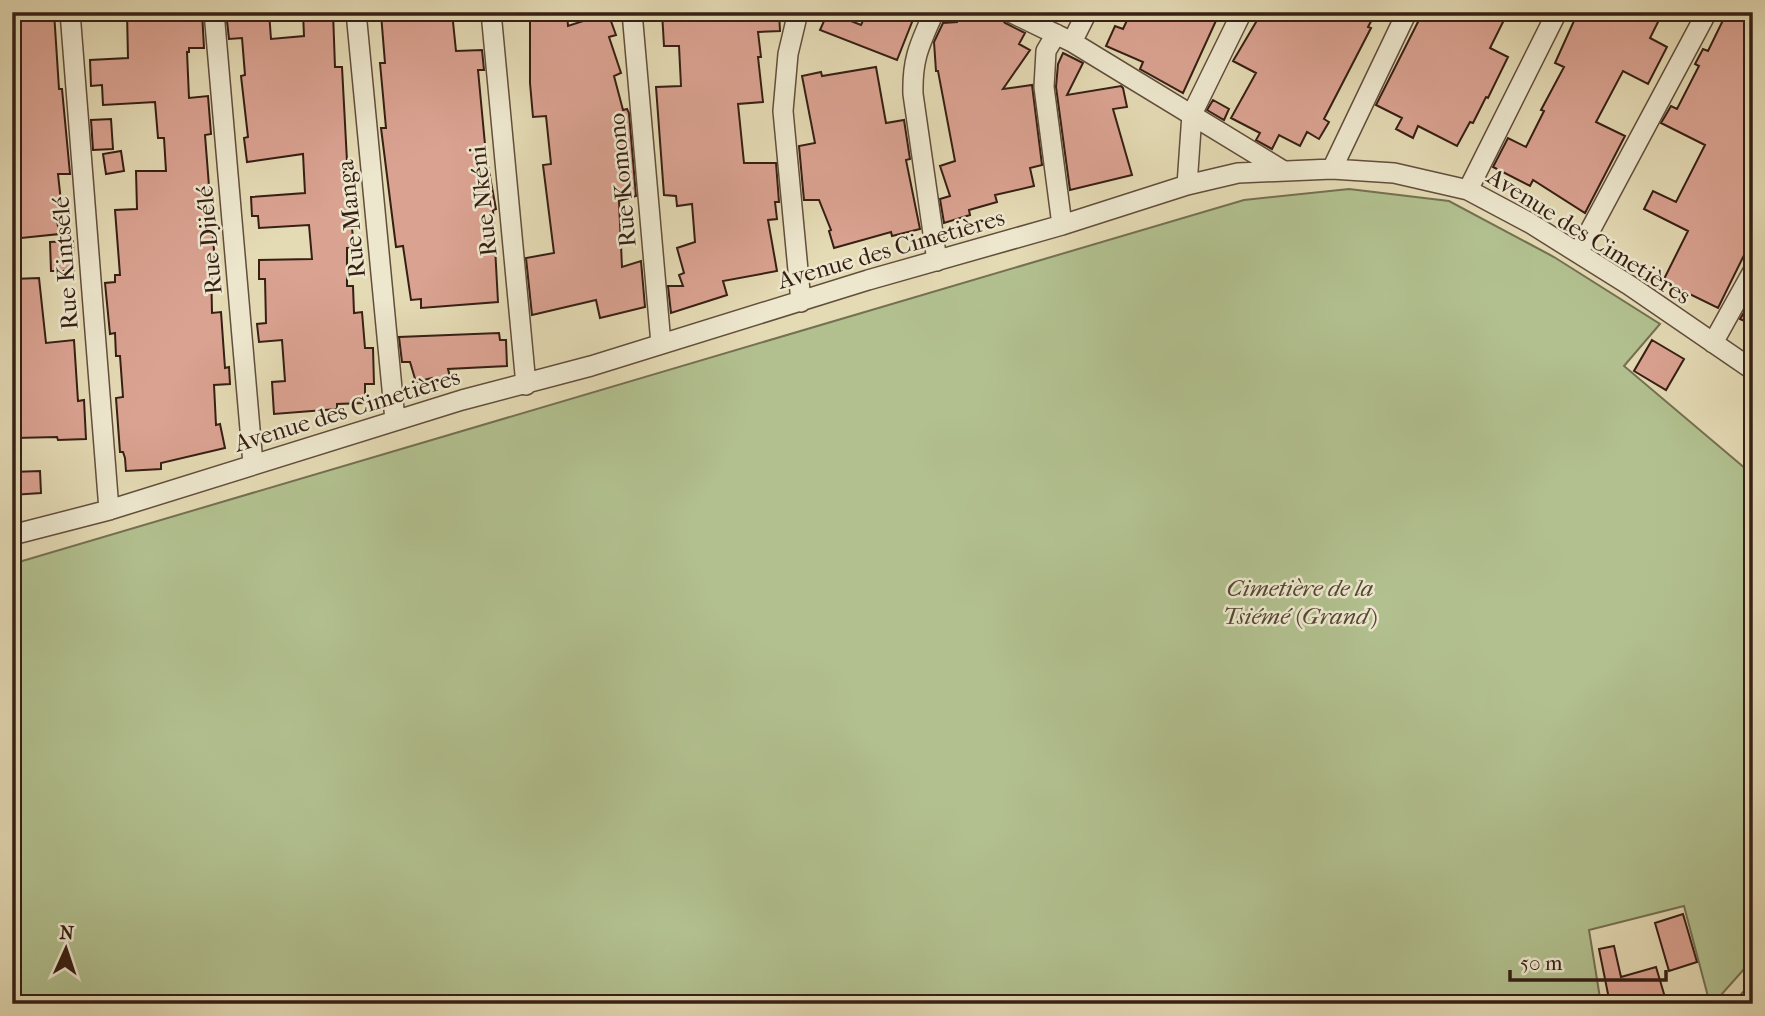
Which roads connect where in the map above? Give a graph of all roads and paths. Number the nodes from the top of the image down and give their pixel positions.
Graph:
1 (70, 12) edge
2 (214, 12) edge
3 (356, 12) edge
4 (491, 12) edge
5 (632, 12) edge
6 (798, 12) edge
7 (934, 12) edge
8 (1010, 12) edge
9 (1087, 12) edge
10 (1242, 12) edge
11 (1408, 12) edge
12 (1557, 12) edge
13 (1707, 12) edge
14 (1064, 38) junction
15 (1192, 114) junction
16 (1332, 169) junction
17 (1282, 170) junction
18 (1187, 185) junction
19 (1468, 190) junction
20 (1062, 225) junction
21 (1578, 253) junction
22 (937, 261) junction
23 (1753, 271) edge
24 (801, 302) junction
25 (1713, 343) junction
26 (661, 344) junction
27 (1753, 370) edge
28 (526, 385) junction
29 (395, 421) junction
30 (253, 464) junction
31 (108, 510) junction
32 (12, 535) edge
33 (1753, 996) edge
34 (1746, 1004) edge

1 - 31 street, Rue Kintsélé
2 - 30 street, Rue Djiélé
3 - 29 street, Rue Manga
4 - 28 street, Rue Nkéni
5 - 26 street, Rue Komono
6 - 24 street
7 - 22 street
8 - 14 street
9 - 14 street
10 - 15 street
11 - 16 street
12 - 19 street
13 - 21 street
14 - 15 street
14 - 20 street
15 - 17 street
15 - 18 street
16 - 17 street, Avenue des Cimetières
16 - 19 street, Avenue des Cimetières
17 - 18 street, Avenue des Cimetières
18 - 20 street, Avenue des Cimetières
19 - 21 street, Avenue des Cimetières
20 - 22 street, Avenue des Cimetières
21 - 25 street, Avenue des Cimetières
22 - 24 street, Avenue des Cimetières
23 - 25 street
24 - 26 street, Avenue des Cimetières
25 - 27 street, Avenue des Cimetières
26 - 28 street, Avenue des Cimetières
28 - 29 street, Avenue des Cimetières
29 - 30 street, Avenue des Cimetières
30 - 31 street, Avenue des Cimetières
31 - 32 street, Avenue des Cimetières
33 - 34 street

